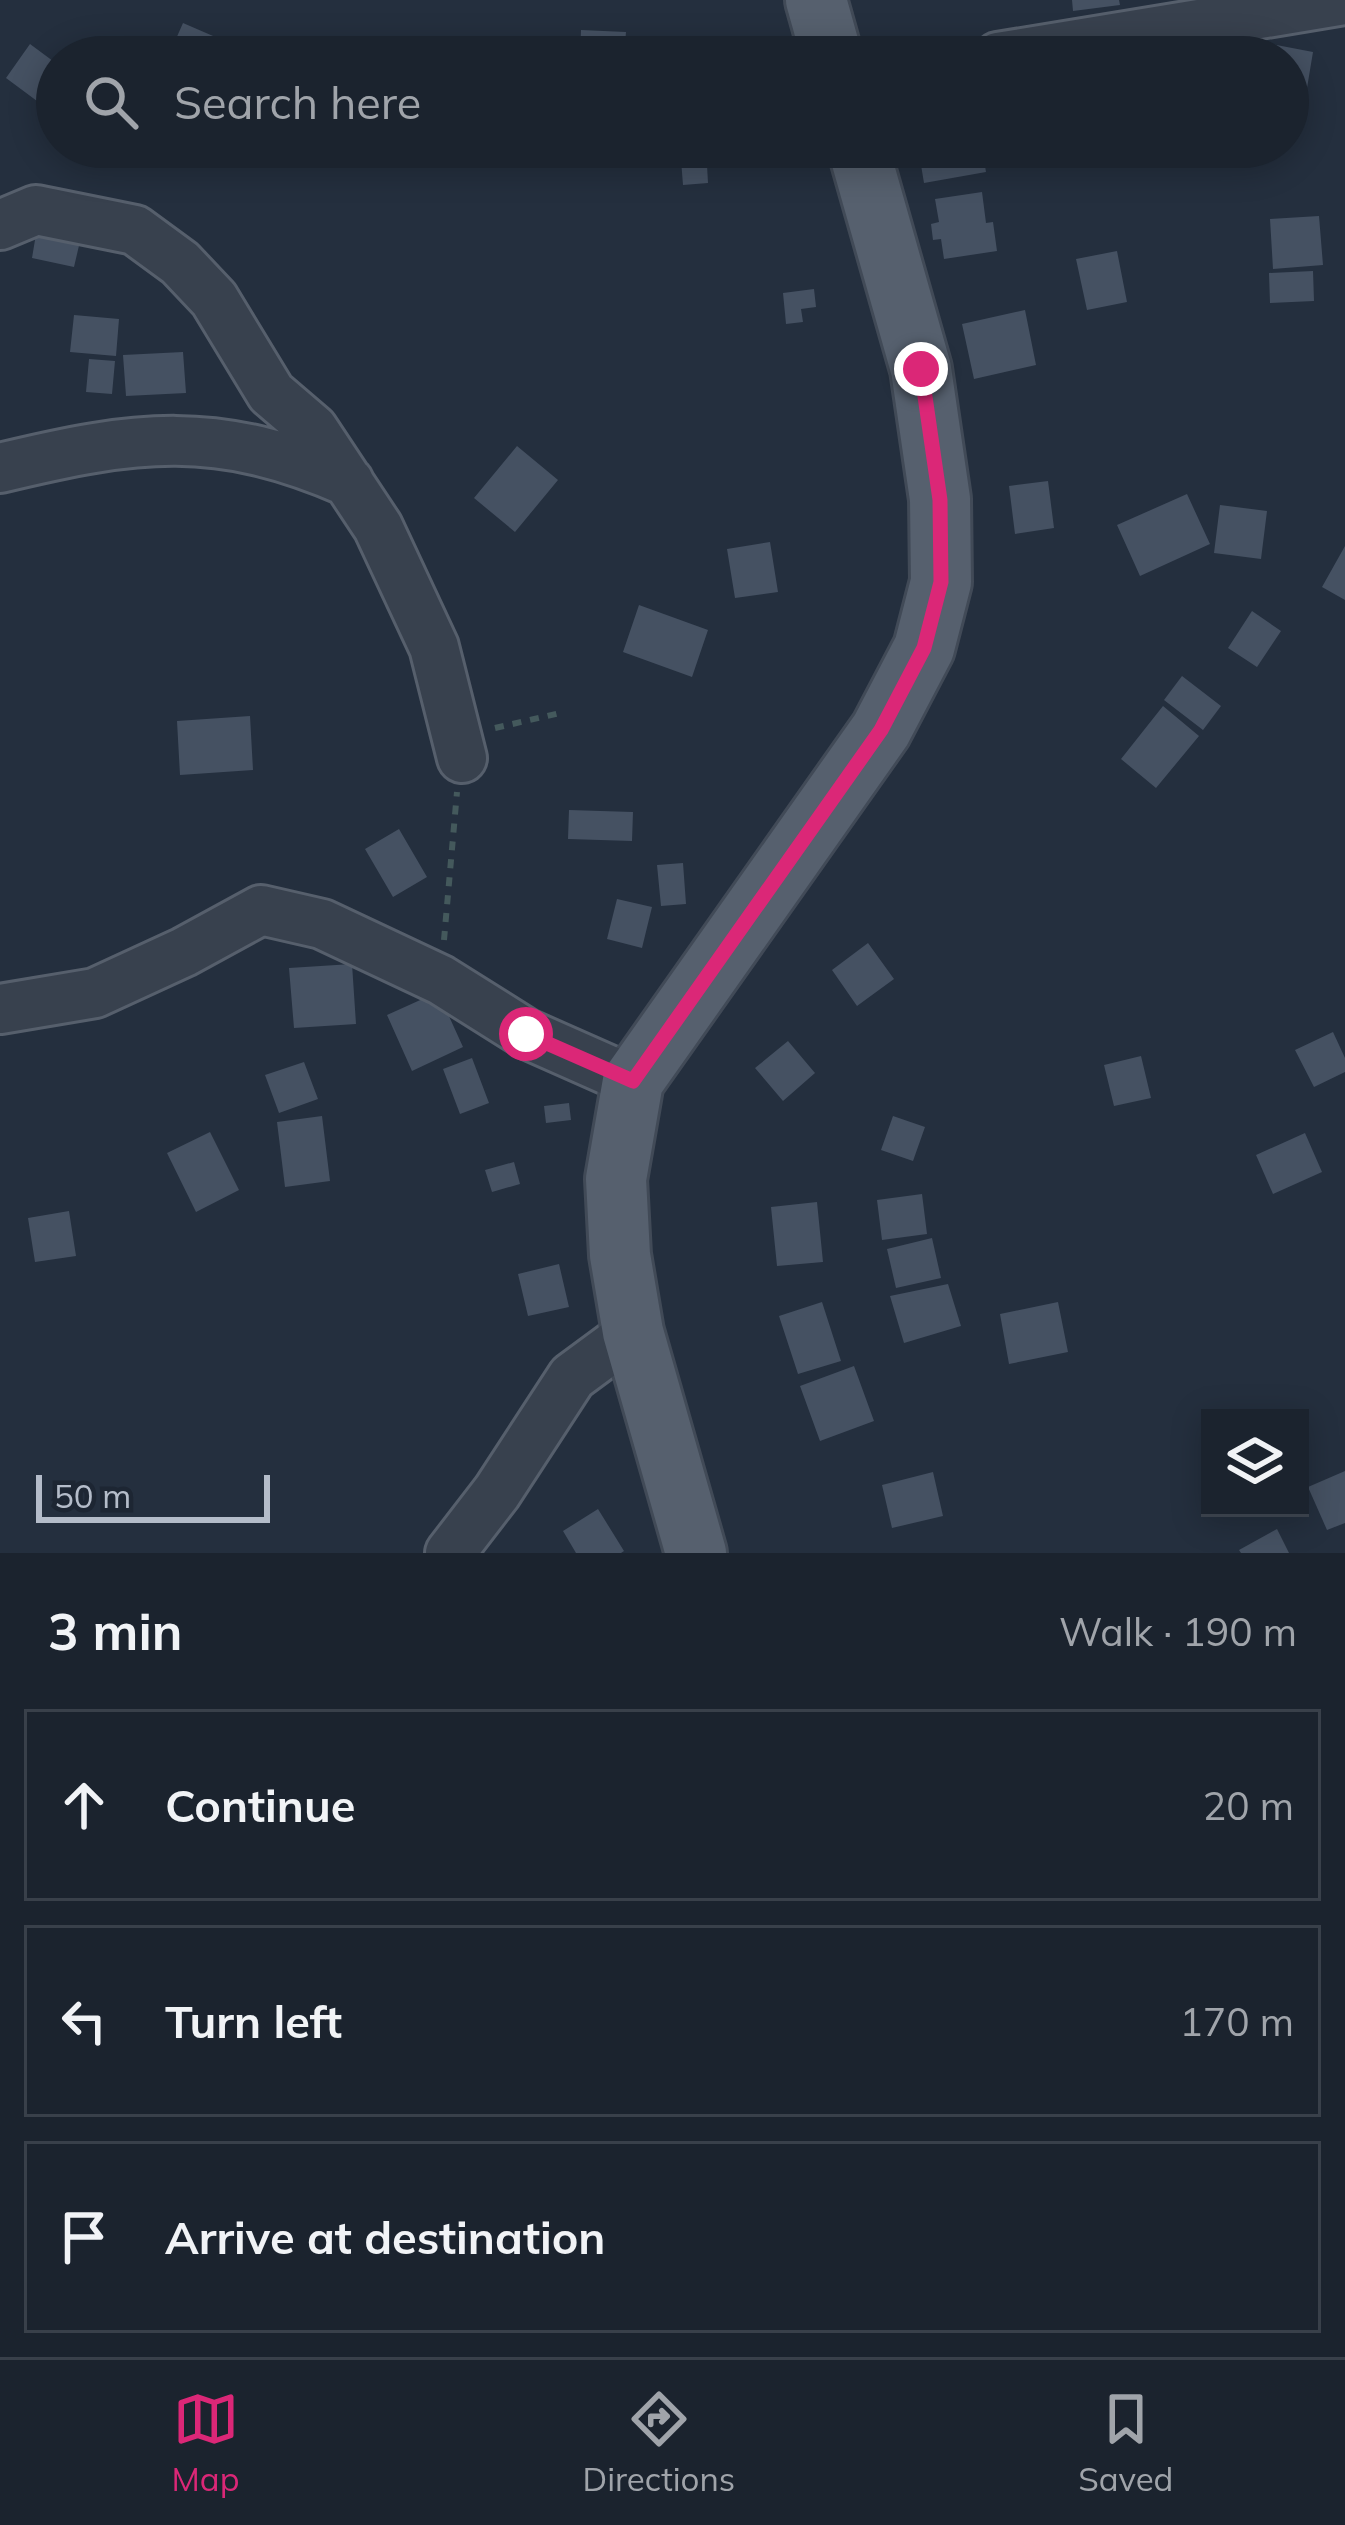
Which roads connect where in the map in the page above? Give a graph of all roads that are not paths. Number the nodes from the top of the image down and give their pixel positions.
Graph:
1 (816, 0) edge
2 (1345, 0) edge
3 (1186, 12) edge
4 (826, 36) edge
5 (1086, 36) edge
6 (864, 168) edge
7 (0, 225) edge
8 (0, 468) edge
9 (349, 482) junction
10 (462, 758) road end
11 (0, 1009) edge
12 (633, 1081) junction
13 (633, 1332) junction
14 (450, 1553) edge
15 (696, 1553) edge

1 - 4 main road
2 - 3 street
3 - 5 street
6 - 12 main road
7 - 9 street
8 - 9 street
9 - 10 street
11 - 12 street
12 - 13 main road
13 - 14 street
13 - 15 main road

